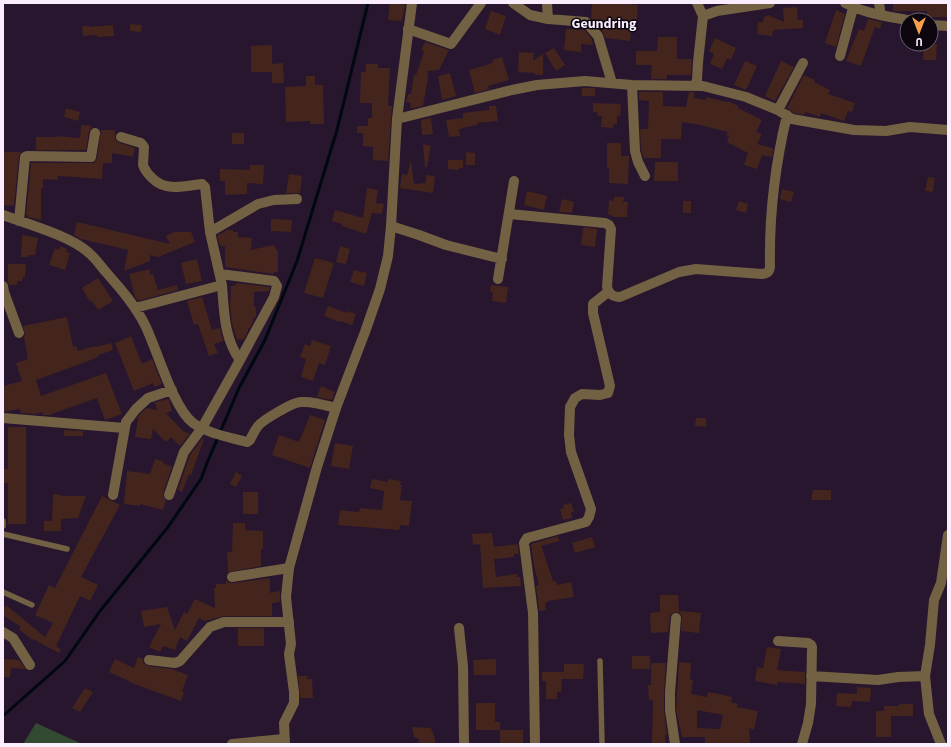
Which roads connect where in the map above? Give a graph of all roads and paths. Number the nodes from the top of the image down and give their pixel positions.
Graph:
1 (412, 3) edge
2 (481, 3) edge
3 (513, 3) edge
4 (547, 3) edge
5 (697, 3) edge
6 (770, 3) edge
7 (879, 3) edge
8 (849, 5) edge
9 (703, 16) junction
10 (881, 16) junction
11 (548, 19) junction
12 (899, 19) edge
13 (408, 29) junction
14 (840, 56) dead end
15 (803, 63) dead end
16 (612, 83) junction
17 (632, 85) junction
18 (695, 85) junction
19 (783, 113) junction
20 (397, 119) junction
21 (948, 130) edge
22 (95, 133) dead end
23 (121, 137) dead end
24 (645, 176) dead end
25 (514, 181) dead end
26 (297, 200) dead end
27 (509, 214) junction
28 (3, 215) edge
29 (19, 221) junction
30 (391, 226) junction
31 (210, 232) junction
32 (502, 259) junction
33 (220, 274) junction
34 (498, 279) dead end
35 (3, 286) edge
36 (218, 286) junction
37 (608, 292) junction
38 (135, 308) junction
39 (19, 333) dead end
40 (238, 364) junction
41 (172, 390) junction
42 (336, 408) junction
43 (3, 418) edge
44 (124, 428) junction
45 (206, 430) junction
46 (113, 495) dead end
47 (168, 495) dead end
48 (3, 521) edge
49 (3, 526) edge
50 (3, 534) edge
51 (948, 535) edge
52 (66, 549) dead end
53 (289, 568) junction
54 (232, 577) dead end
55 (3, 592) edge
56 (32, 605) dead end
57 (676, 618) dead end
58 (289, 622) junction
59 (459, 628) dead end
60 (3, 632) edge
61 (778, 641) dead end
62 (149, 660) dead end
63 (600, 661) dead end
64 (30, 665) dead end
65 (811, 676) junction
66 (925, 676) junction
67 (284, 742) edge
68 (232, 744) edge
69 (464, 744) edge
70 (535, 744) edge
71 (602, 744) edge
72 (675, 744) edge
73 (802, 744) edge
74 (941, 744) edge

1 - 13 street
2 - 13 street
3 - 11 street
4 - 11 street
5 - 9 street
6 - 9 street
7 - 10 street
8 - 10 street
8 - 14 street
9 - 18 street
10 - 12 street
11 - 16 street
13 - 20 street
15 - 19 street
16 - 17 street
16 - 20 street
17 - 18 street
17 - 24 street
18 - 19 street
19 - 21 street
19 - 37 street
20 - 30 street
22 - 29 street
23 - 31 street
25 - 27 street
26 - 31 street
27 - 32 street
27 - 37 street
28 - 29 street
29 - 38 street
30 - 32 street
30 - 42 street
31 - 33 street
32 - 34 street
33 - 36 street
33 - 40 street
35 - 39 street
36 - 38 street
36 - 40 street
37 - 70 street
38 - 41 street
40 - 45 street
41 - 44 street
41 - 45 street
42 - 45 street
42 - 53 street
43 - 44 street
44 - 46 street
45 - 47 street
48 - 49 lane
50 - 52 lane
51 - 66 street
53 - 54 street
53 - 58 street
55 - 56 lane
57 - 72 street
58 - 62 street
58 - 67 street
59 - 69 street
60 - 64 street
61 - 65 street
63 - 71 lane
65 - 66 street
65 - 73 street
66 - 74 street
67 - 68 street

